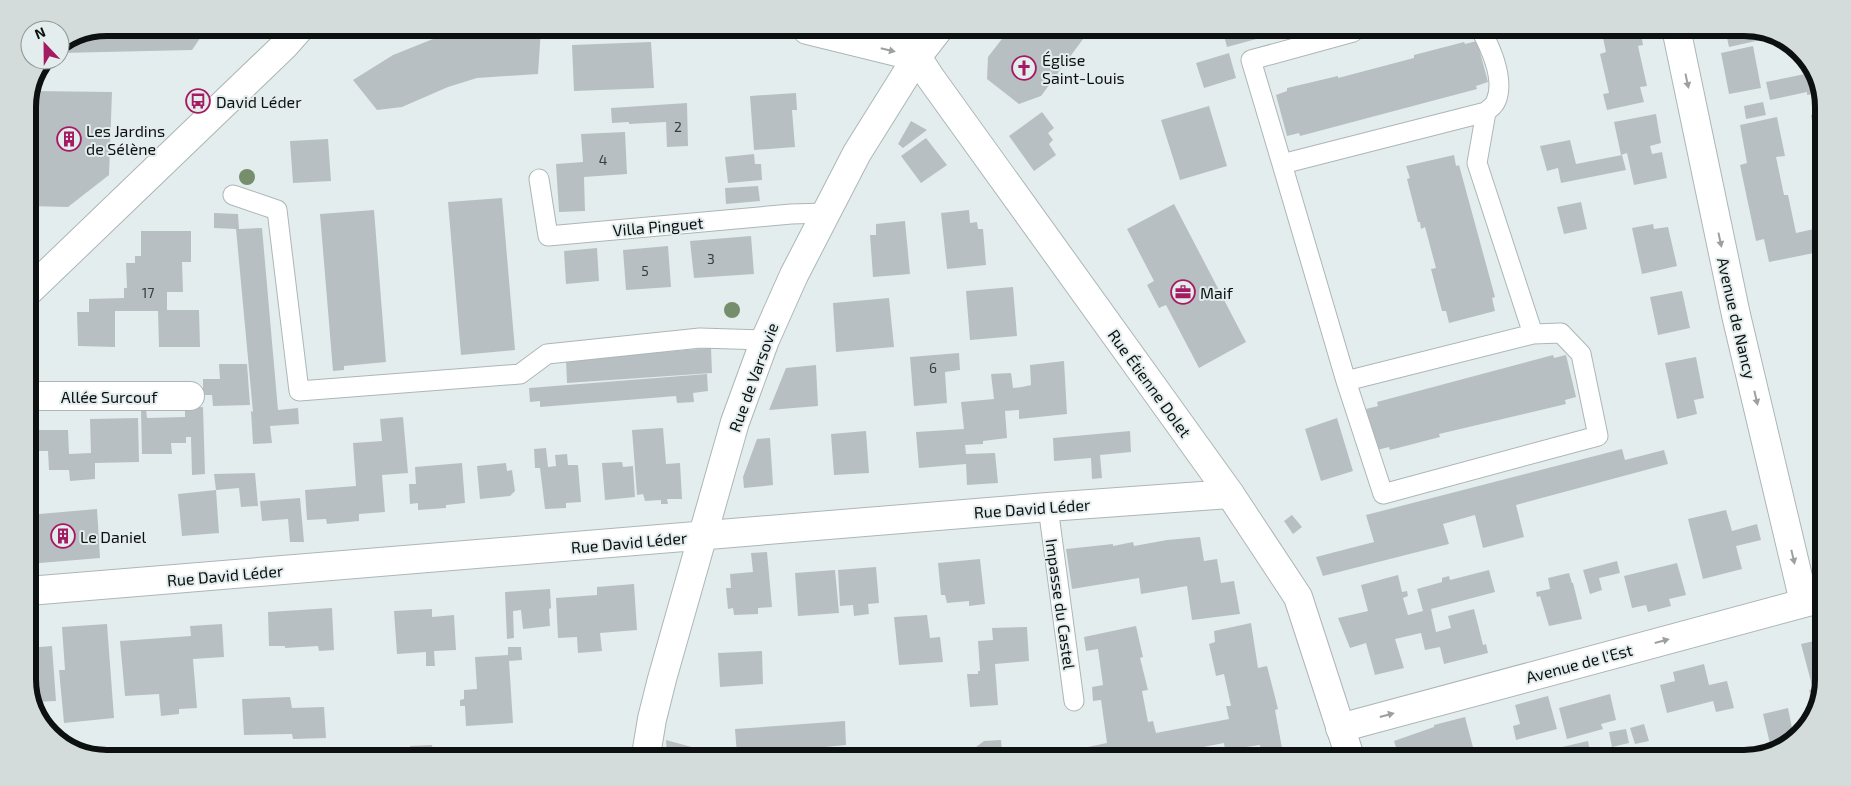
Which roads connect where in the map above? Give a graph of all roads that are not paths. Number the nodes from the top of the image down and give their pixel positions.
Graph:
1 (293, 36) edge
2 (853, 36) edge
3 (928, 36) edge
4 (1338, 36) edge
5 (1484, 36) edge
6 (1678, 36) edge
7 (915, 44) edge
8 (1486, 112) junction
9 (1282, 164) junction
10 (539, 179) dead end
11 (233, 195) dead end
12 (826, 212) junction
13 (36, 284) edge
14 (1533, 334) junction
15 (765, 340) junction
16 (1346, 381) junction
17 (36, 396) edge
18 (190, 396) dead end
19 (1230, 494) junction
20 (1048, 507) junction
21 (704, 536) junction
22 (36, 590) edge
23 (1811, 601) edge
24 (1074, 702) dead end
25 (1340, 728) junction
26 (647, 750) edge
27 (1348, 750) edge

1 - 13 street
2 -> 7 street
3 - 7 street, Rue de Varsovie
4 - 9 lane
5 - 8 lane
6 -> 23 street, Avenue de Nancy
7 - 12 street, Rue de Varsovie
7 - 19 street, Rue Étienne Dolet
8 - 9 lane
8 - 14 lane
9 - 16 lane
10 - 12 lane, Villa Pinguet
11 - 15 lane
12 - 15 street, Rue de Varsovie
14 - 16 lane
14 - 16 lane
15 - 21 street, Rue de Varsovie
17 - 18 street, Allée Surcouf
19 - 20 street, Rue David Léder
19 - 25 street, Rue Étienne Dolet
20 - 21 street, Rue David Léder
20 - 24 lane, Impasse du Castel
21 - 22 street, Rue David Léder
21 - 26 street, Rue de Varsovie
25 -> 23 street, Avenue de l'Est
25 - 27 street, Rue Étienne Dolet

